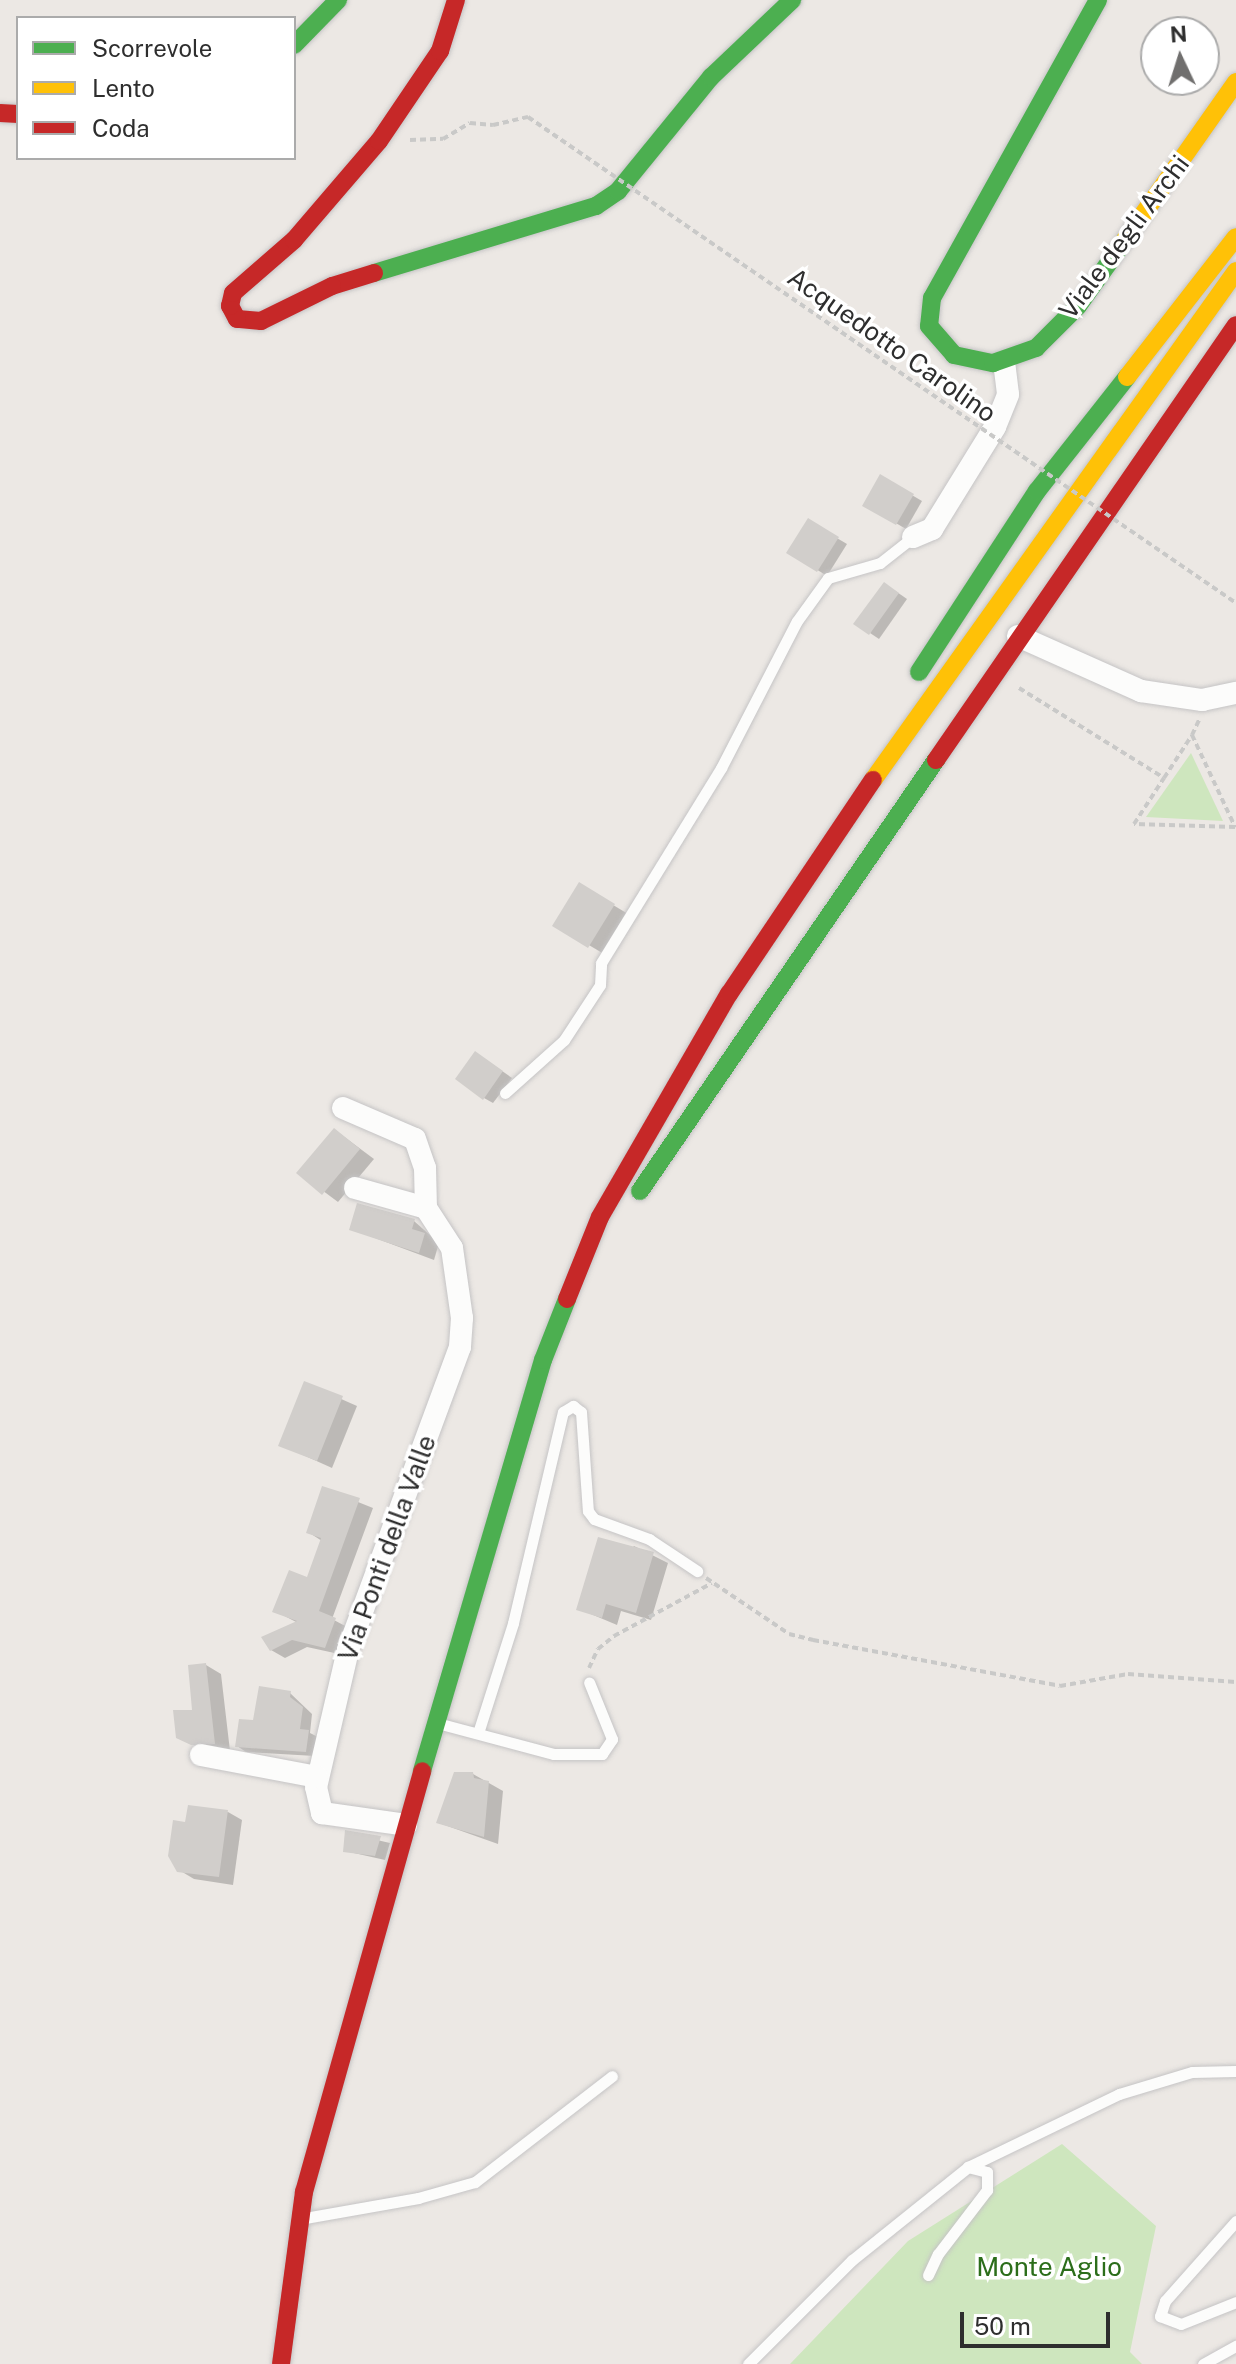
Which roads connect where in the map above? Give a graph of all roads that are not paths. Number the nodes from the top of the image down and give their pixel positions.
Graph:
1 (338, 0) edge
2 (456, 0) edge
3 (792, 0) edge
4 (1098, 0) edge
5 (296, 43) edge
6 (1236, 82) edge
7 (1236, 237) edge
8 (1236, 271) edge
9 (1236, 325) edge
10 (1004, 362) junction
11 (913, 537) joint
12 (1018, 636) junction
13 (906, 692) dead end
14 (1236, 693) edge
15 (864, 758) dead end
16 (729, 994) junction
17 (505, 1093) dead end
18 (343, 1108) dead end
19 (355, 1188) dead end
20 (426, 1208) junction
21 (569, 1299) junction
22 (697, 1571) road end
23 (589, 1682) road end
24 (436, 1723) junction
25 (478, 1733) junction
26 (201, 1755) dead end
27 (317, 1777) junction
28 (406, 1825) junction
29 (1236, 2071) edge
30 (612, 2076) dead end
31 (968, 2167) junction
32 (300, 2218) junction
33 (1236, 2221) edge
34 (928, 2275) dead end
35 (1236, 2302) edge
36 (1236, 2346) edge
37 (281, 2364) edge
38 (748, 2364) edge
39 (1203, 2364) edge

1 - 5 main road
2 - 3 main road
4 - 10 main road
6 - 10 main road, Viale degli Archi
7 - 13 main road
8 - 16 main road
9 - 12 main road
10 - 11 street
11 - 17 lane
12 - 14 street
12 - 21 main road
15 - 16 main road
16 - 21 main road
18 - 20 street
19 - 20 street
20 - 27 street, Via Ponti della Valle
21 - 24 main road
22 - 25 lane
23 - 25 lane
24 - 25 lane
24 - 28 main road
26 - 27 street
27 - 28 street, Via Ponti della Valle
28 - 32 main road
29 - 31 lane
30 - 32 lane
31 - 34 lane
31 - 38 lane
32 - 37 main road
33 - 35 lane
36 - 39 lane

